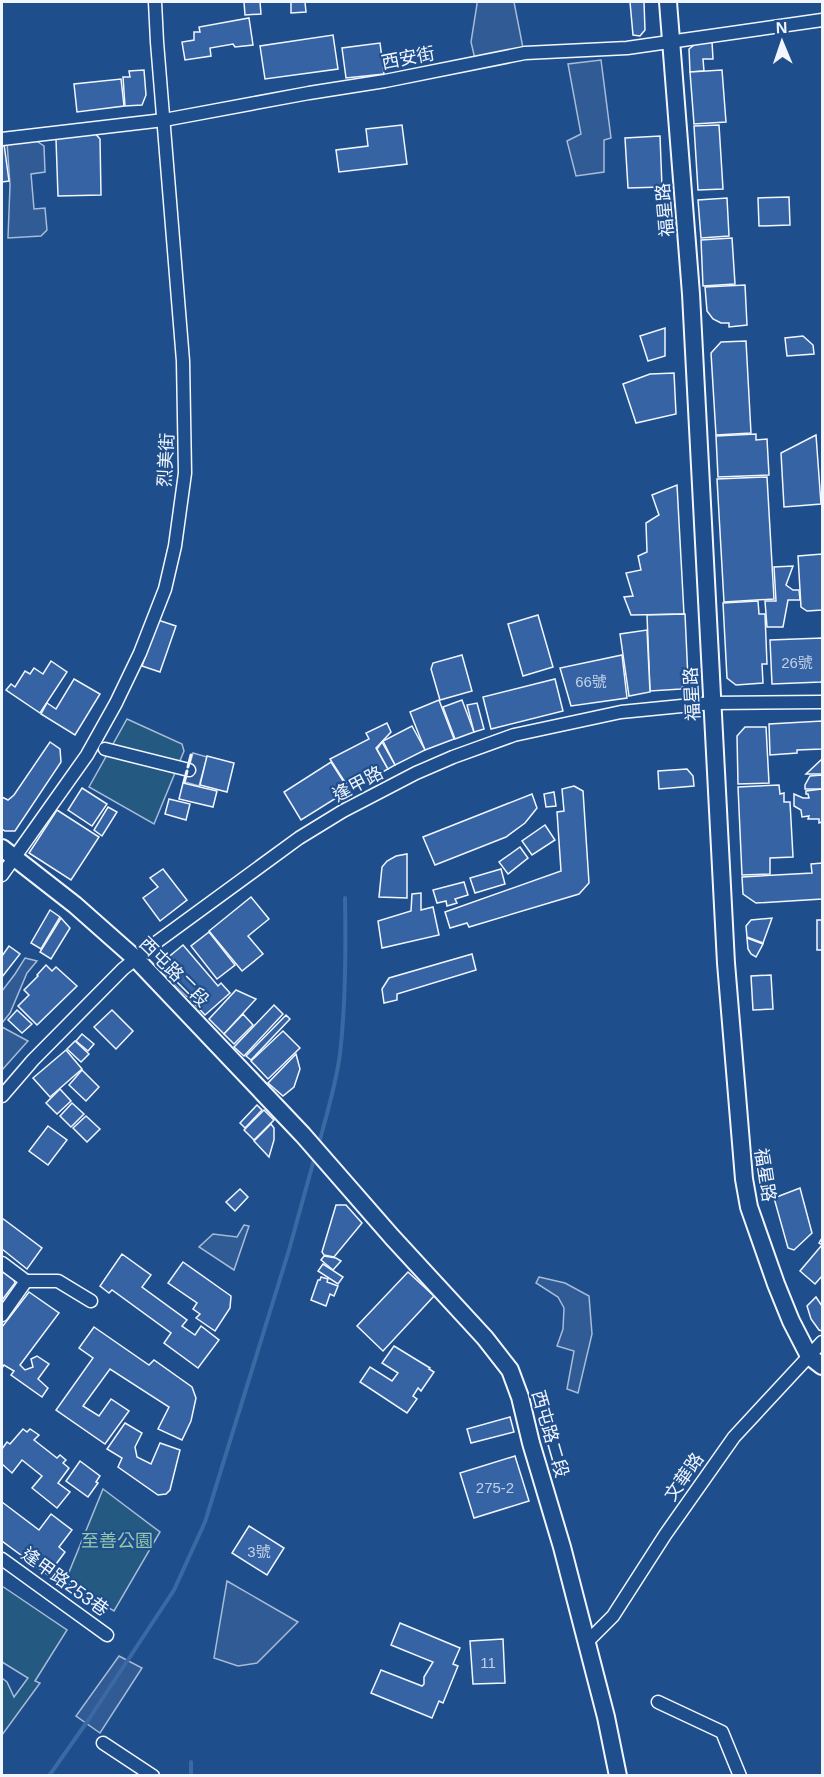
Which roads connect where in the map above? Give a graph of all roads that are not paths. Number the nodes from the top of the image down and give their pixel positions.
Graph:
1 (155, 2) edge
2 (668, 2) edge
3 (822, 20) edge
4 (672, 42) junction
5 (164, 120) junction
6 (2, 139) edge
7 (822, 702) edge
8 (712, 703) junction
9 (105, 749) dead end
10 (189, 770) dead end
11 (8, 853) edge
12 (2, 875) edge
13 (136, 959) junction
14 (2, 1096) edge
15 (2, 1263) edge
16 (26, 1281) junction
17 (92, 1300) dead end
18 (2, 1315) edge
19 (822, 1342) edge
20 (816, 1361) edge
21 (2, 1559) edge
22 (107, 1635) dead end
23 (587, 1642) junction
24 (658, 1702) dead end
25 (103, 1743) dead end
26 (153, 1776) edge
27 (618, 1776) edge
28 (740, 1776) edge

1 - 5 street, 烈美街
2 - 4 street, 福星路
3 - 4 street, 西安街
4 - 5 street, 西安街
4 - 8 street, 福星路
5 - 6 street, 西安街
5 - 11 street, 烈美街
7 - 8 street, 逢甲路
8 - 13 street, 逢甲路
8 - 20 street, 福星路
9 - 10 street
11 - 12 street, 烈美街
11 - 13 street, 西屯路二段
13 - 14 street, 逢甲路
13 - 23 street, 西屯路二段
15 - 16 street
16 - 17 street
16 - 18 street
19 - 20 street, 文華路
20 - 23 street, 文華路
21 - 22 street, 逢甲路253巷
23 - 27 street, 西屯路二段
24 - 28 street
25 - 26 street

